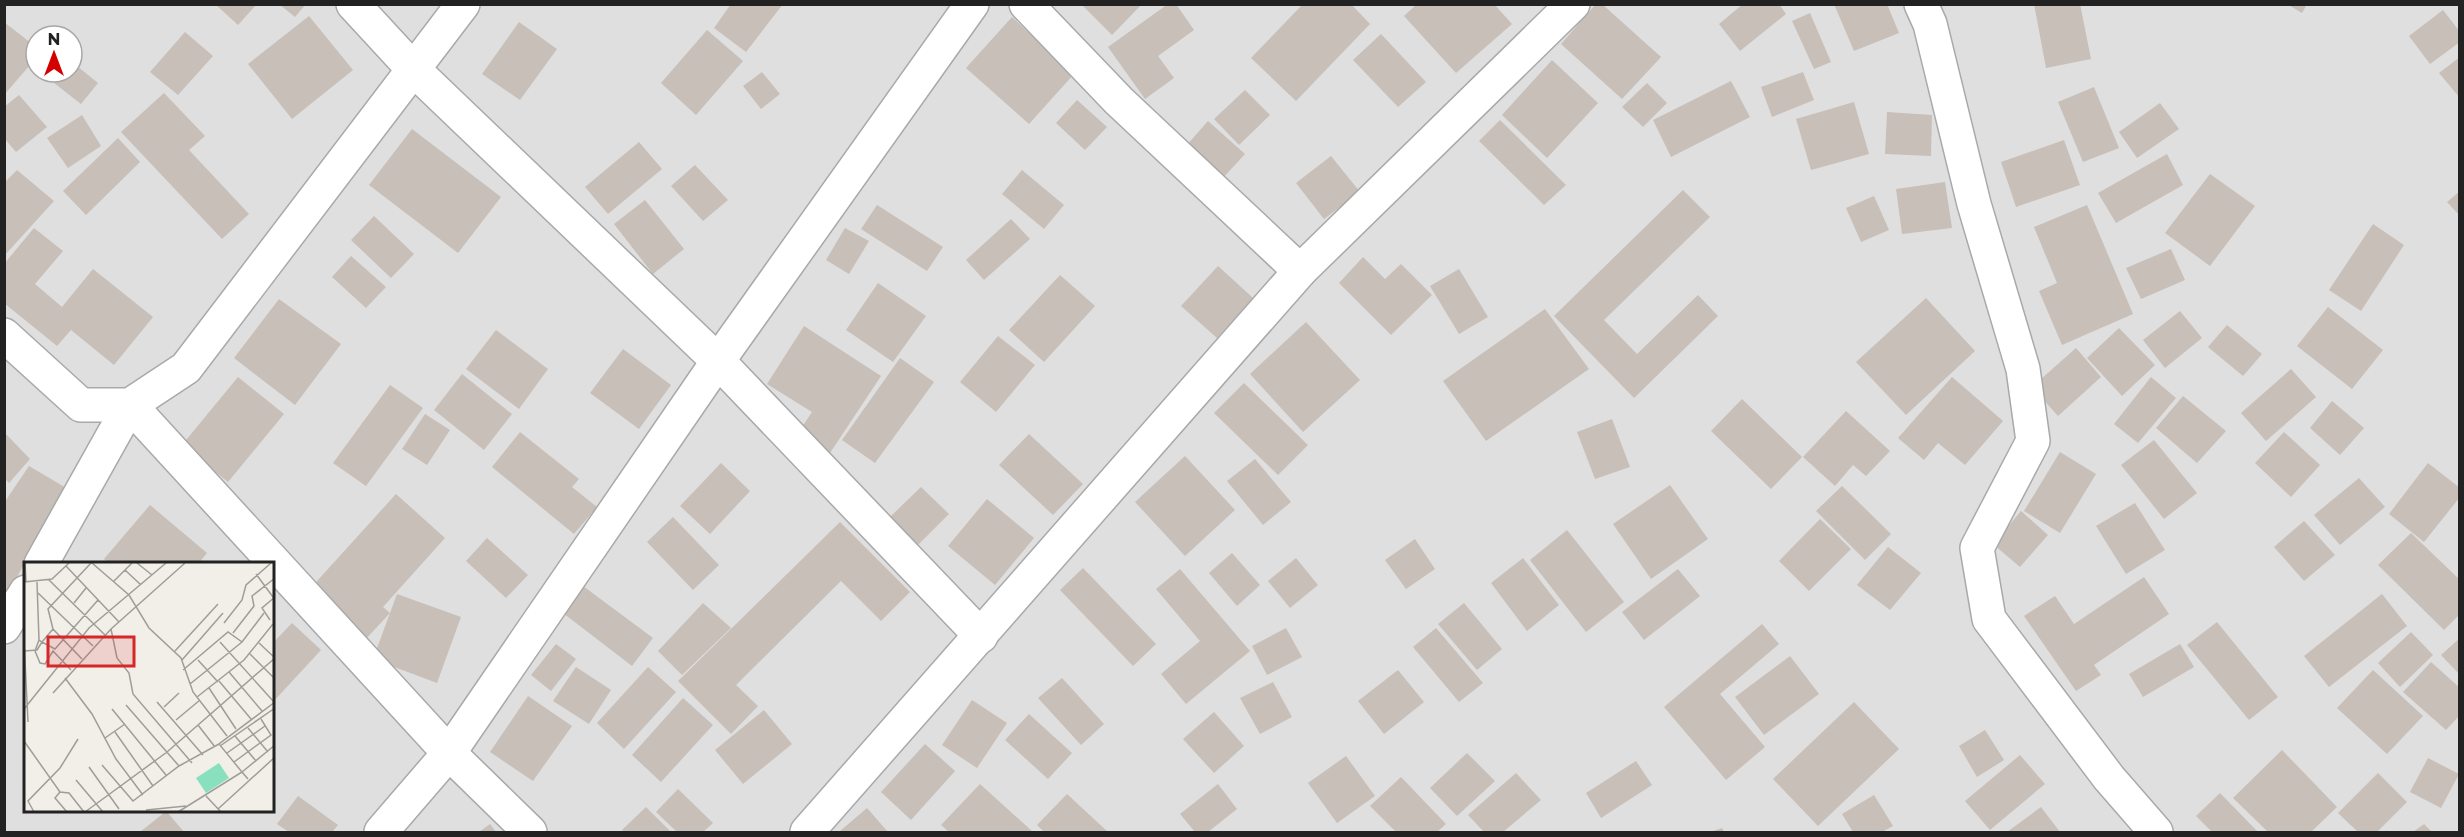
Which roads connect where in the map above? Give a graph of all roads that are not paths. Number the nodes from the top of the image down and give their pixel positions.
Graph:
1 (353, 4) edge
2 (463, 4) edge
3 (972, 4) edge
4 (1026, 4) edge
5 (1573, 4) edge
6 (1921, 4) edge
7 (413, 69) junction
8 (1300, 272) junction
9 (4, 335) edge
10 (717, 361) junction
11 (130, 405) junction
12 (42, 562) edge
13 (274, 562) edge
14 (274, 562) edge
15 (24, 595) edge
16 (4, 627) edge
17 (981, 636) junction
18 (449, 753) junction
19 (381, 832) edge
20 (530, 832) edge
21 (807, 832) edge
22 (2156, 832) edge

1 - 7 street
2 - 7 street
3 - 10 street
4 - 8 street
5 - 8 street
6 - 22 street
7 - 10 street
7 - 11 street
8 - 17 street
9 - 11 street
10 - 17 street
10 - 18 street
11 - 12 street
11 - 13 street
14 - 18 street
15 - 16 street
17 - 21 street
18 - 19 street
18 - 20 street

